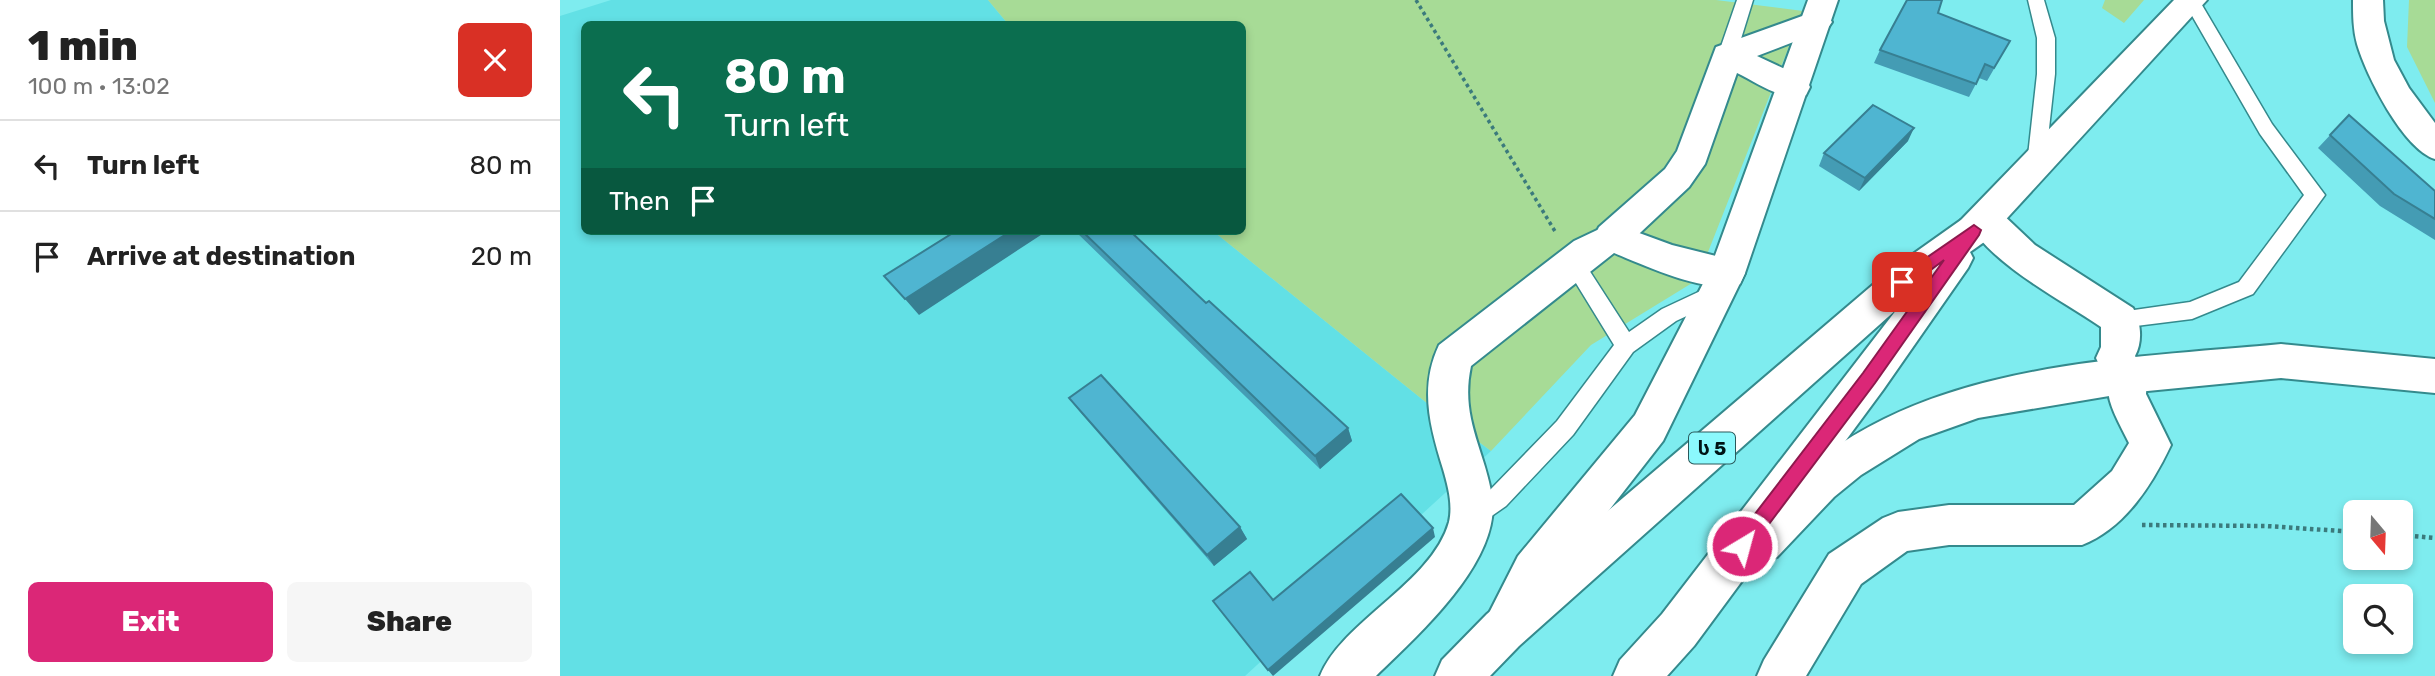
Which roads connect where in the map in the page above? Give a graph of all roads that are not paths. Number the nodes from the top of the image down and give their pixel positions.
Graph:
1 (1745, 0) edge
2 (2036, 0) edge
3 (2192, 0) edge
4 (2368, 0) edge
5 (1820, 11) edge
6 (1727, 55) junction
7 (1794, 87) junction
8 (2435, 146) edge
9 (2036, 165) junction
10 (1980, 225) junction
11 (1612, 237) junction
12 (1573, 262) junction
13 (1722, 283) junction
14 (2120, 318) junction
15 (1626, 346) junction
16 (2127, 376) junction
17 (2435, 376) edge
18 (1473, 518) junction
19 (1503, 630) junction
20 (1678, 630) junction
21 (1343, 676) edge
22 (1458, 676) edge
23 (1636, 676) edge
24 (1780, 676) edge

1 - 6 lane
2 - 9 lane
3 - 9 main road, ს 5
3 - 14 lane
4 - 8 main road
5 - 6 main road
5 - 7 main road
6 - 7 main road
6 - 11 main road
7 - 13 main road
9 - 10 main road, ს 5
10 - 14 main road
10 - 19 main road, ს 5
10 - 20 main road, ს 5
11 - 12 main road
11 - 13 main road
12 - 15 lane
12 - 18 main road
13 - 15 lane
13 - 19 main road
14 - 16 main road
15 - 18 lane
16 - 17 main road
16 - 20 main road
16 - 24 main road
18 - 21 main road
19 - 22 main road, ს 5
20 - 23 main road, ს 5

